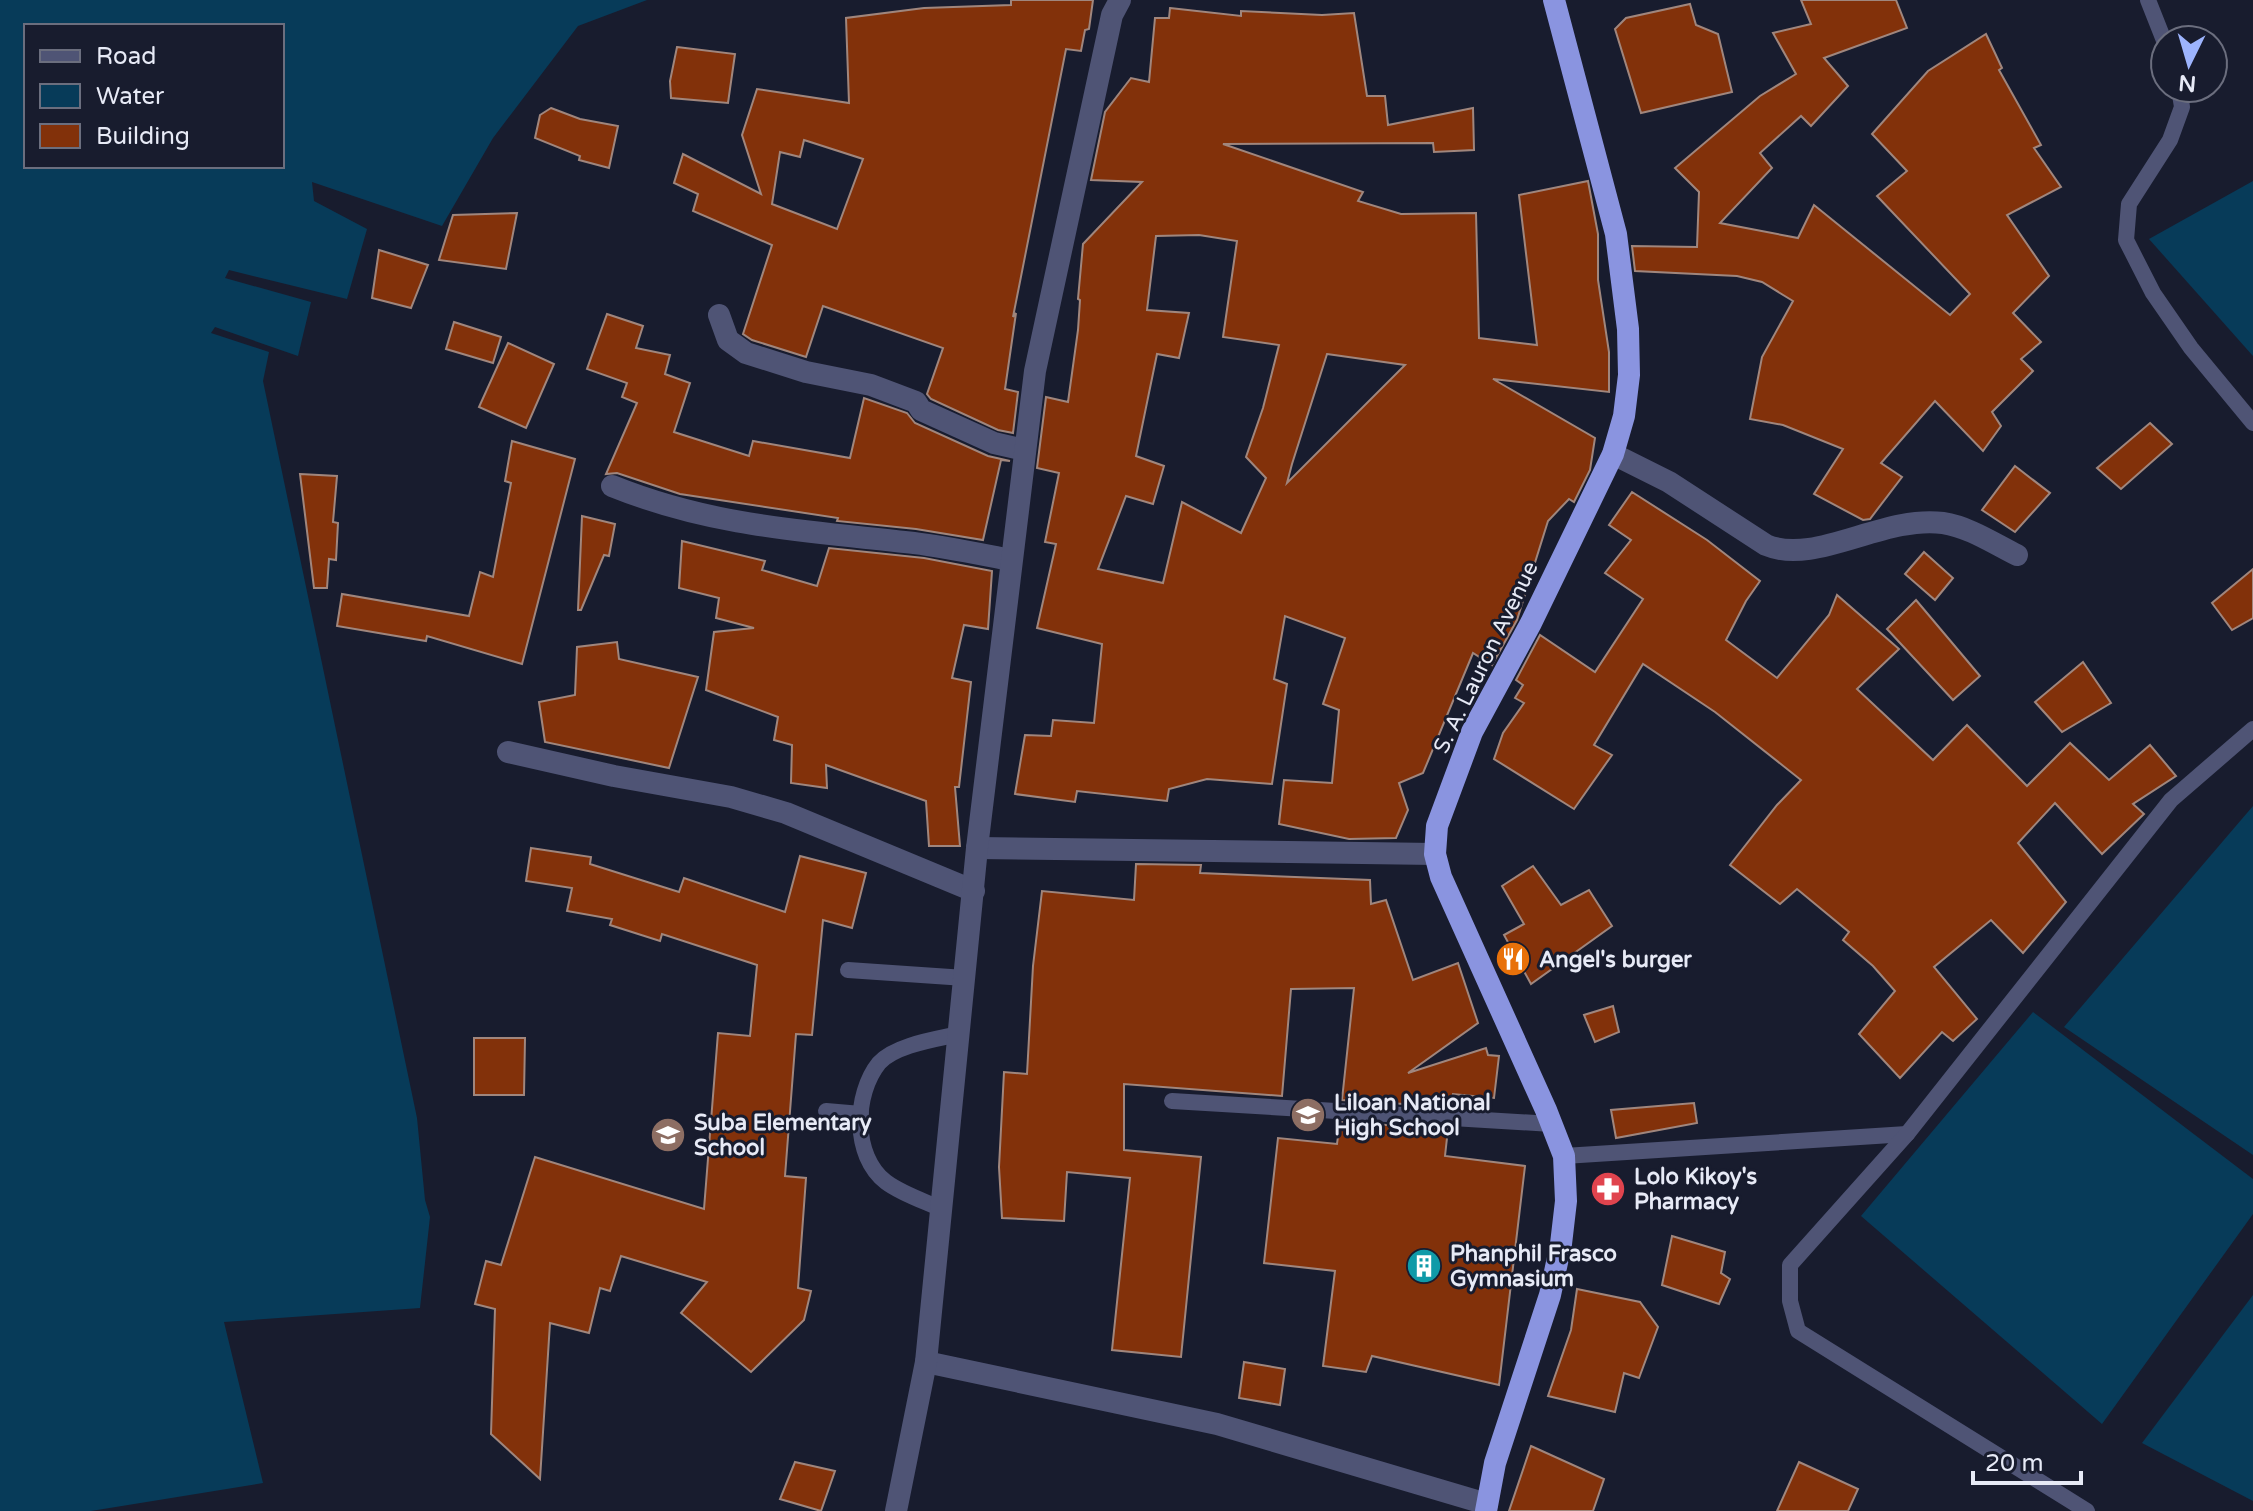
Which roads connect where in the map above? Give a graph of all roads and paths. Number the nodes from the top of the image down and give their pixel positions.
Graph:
1 (1120, 0) edge
2 (1554, 0) edge
3 (2148, 0) edge
4 (2157, 24) edge
5 (2182, 104) edge
6 (719, 315) dead end
7 (2253, 423) edge
8 (1025, 450) junction
9 (1613, 454) junction
10 (612, 486) dead end
11 (2017, 555) dead end
12 (1011, 560) junction
13 (2253, 729) edge
14 (508, 752) dead end
15 (977, 848) junction
16 (1435, 854) junction
17 (974, 891) junction
18 (848, 970) dead end
19 (965, 978) junction
20 (959, 1034) junction
21 (1172, 1101) dead end
22 (826, 1111) dead end
23 (861, 1114) junction
24 (1552, 1124) junction
25 (1907, 1134) junction
26 (1564, 1156) junction
27 (942, 1209) junction
28 (926, 1362) junction
29 (1487, 1508) edge
30 (896, 1511) edge
31 (2087, 1511) edge

1 - 8 street
2 - 9 highway, S. A. Lauron Avenue
3 - 4 lane
5 - 7 lane
6 - 8 street
8 - 12 street
9 - 11 street
9 - 16 highway, S. A. Lauron Avenue
10 - 12 street
12 - 15 street
13 - 25 lane
14 - 17 street
15 - 16 street
15 - 17 street
16 - 24 highway, S. A. Lauron Avenue
17 - 19 street
18 - 19 lane
19 - 20 street
20 - 23 lane
20 - 27 street
21 - 24 lane
22 - 23 lane
23 - 27 lane
24 - 26 highway, S. A. Lauron Avenue
25 - 26 lane
25 - 31 lane
26 - 29 highway, S. A. Lauron Avenue
27 - 28 street
28 - 29 street
28 - 30 street

